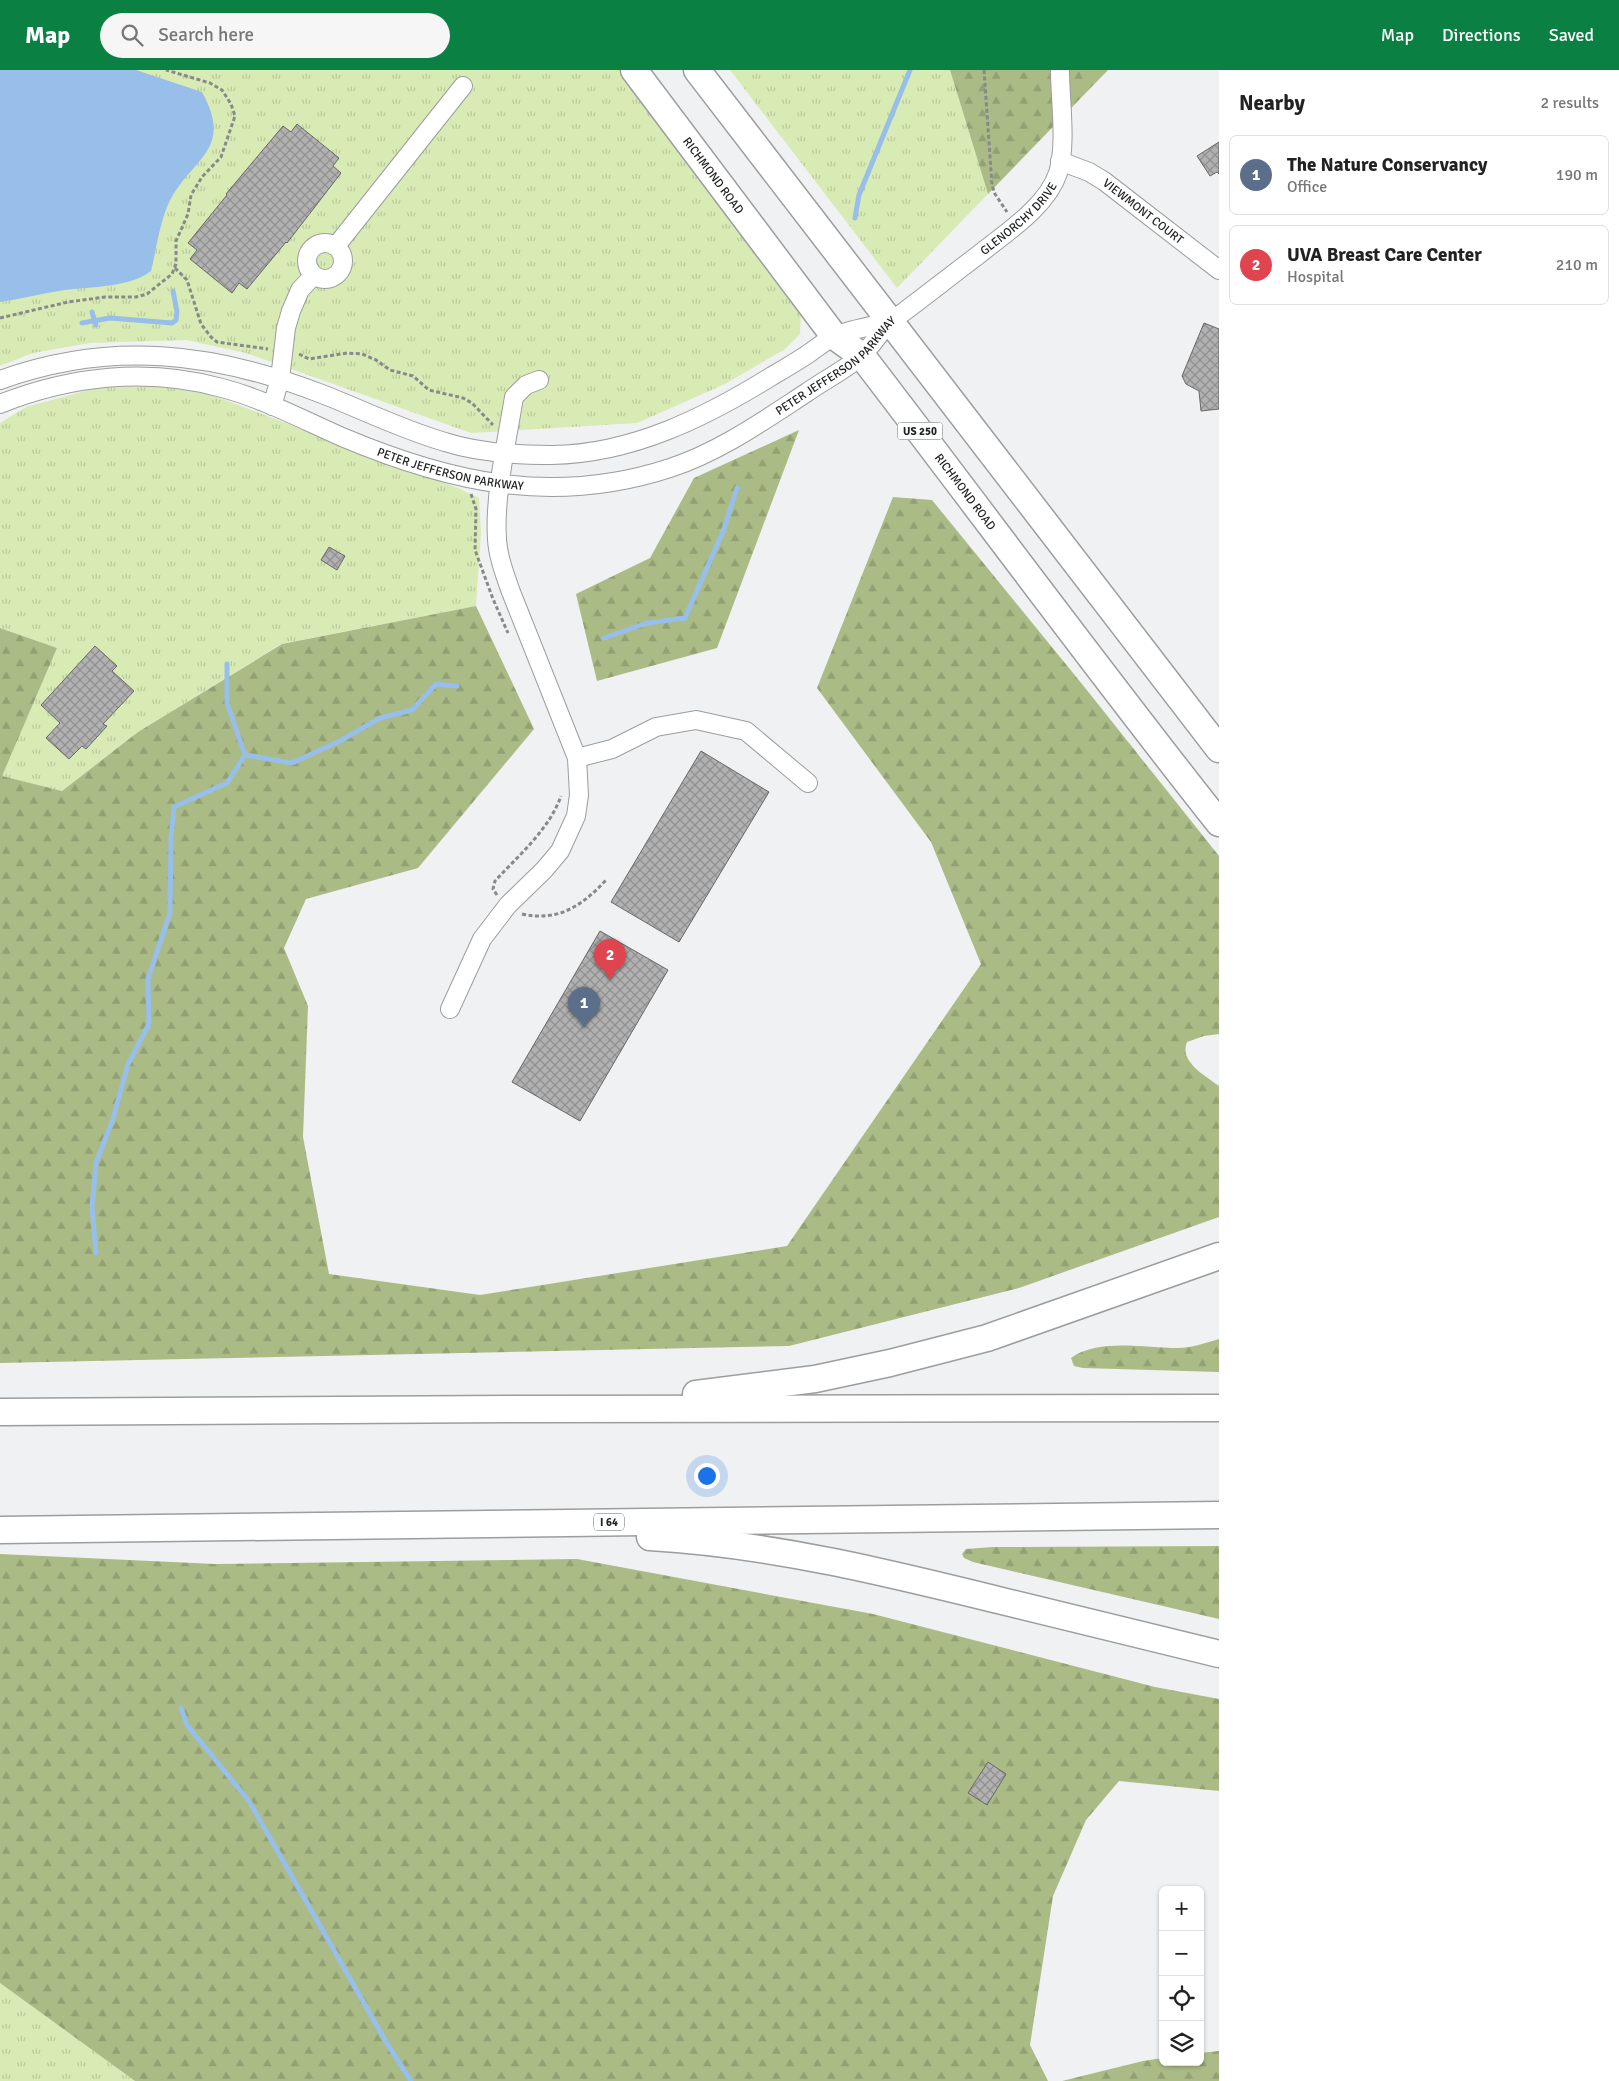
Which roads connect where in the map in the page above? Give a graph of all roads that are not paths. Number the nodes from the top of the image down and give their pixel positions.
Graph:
1 (634, 70) edge
2 (697, 70) edge
3 (1060, 70) edge
4 (463, 86) dead end
5 (1060, 161) junction
6 (336, 246) junction
7 (1219, 270) edge
8 (314, 275) junction
9 (890, 322) junction
10 (834, 336) junction
11 (862, 356) junction
12 (280, 379) junction
13 (0, 380) edge
14 (540, 380) dead end
15 (0, 404) edge
16 (272, 406) junction
17 (505, 454) junction
18 (501, 485) junction
19 (1219, 750) edge
20 (577, 758) junction
21 (808, 784) dead end
22 (1219, 823) edge
23 (450, 1009) dead end
24 (1219, 1256) edge
25 (1219, 1408) edge
26 (516, 1409) junction
27 (0, 1412) edge
28 (1219, 1515) edge
29 (392, 1524) junction
30 (0, 1530) edge
31 (1219, 1654) edge

1 - 10 highway, RICHMOND ROAD / US 250
2 - 9 highway
3 - 5 street, GLENORCHY DRIVE
4 - 6 street
5 - 7 street, VIEWMONT COURT
5 - 9 street, GLENORCHY DRIVE
6 - 8 street
6 - 8 street
8 - 12 street
9 - 10 street, PETER JEFFERSON PARKWAY
9 - 11 street, PETER JEFFERSON PARKWAY
9 - 19 highway
10 - 11 highway, RICHMOND ROAD / US 250
10 - 17 street, PETER JEFFERSON PARKWAY
11 - 18 street, PETER JEFFERSON PARKWAY
11 - 22 highway, RICHMOND ROAD / US 250
12 - 13 street, PETER JEFFERSON PARKWAY
12 - 16 street
12 - 17 street, PETER JEFFERSON PARKWAY
14 - 17 street
15 - 16 street, PETER JEFFERSON PARKWAY
16 - 18 street, PETER JEFFERSON PARKWAY
17 - 18 street
18 - 20 street
20 - 21 street
20 - 23 street
24 - 26 highway
25 - 26 highway
26 - 27 highway
28 - 29 highway, I 64
29 - 30 highway, I 64
29 - 31 highway

